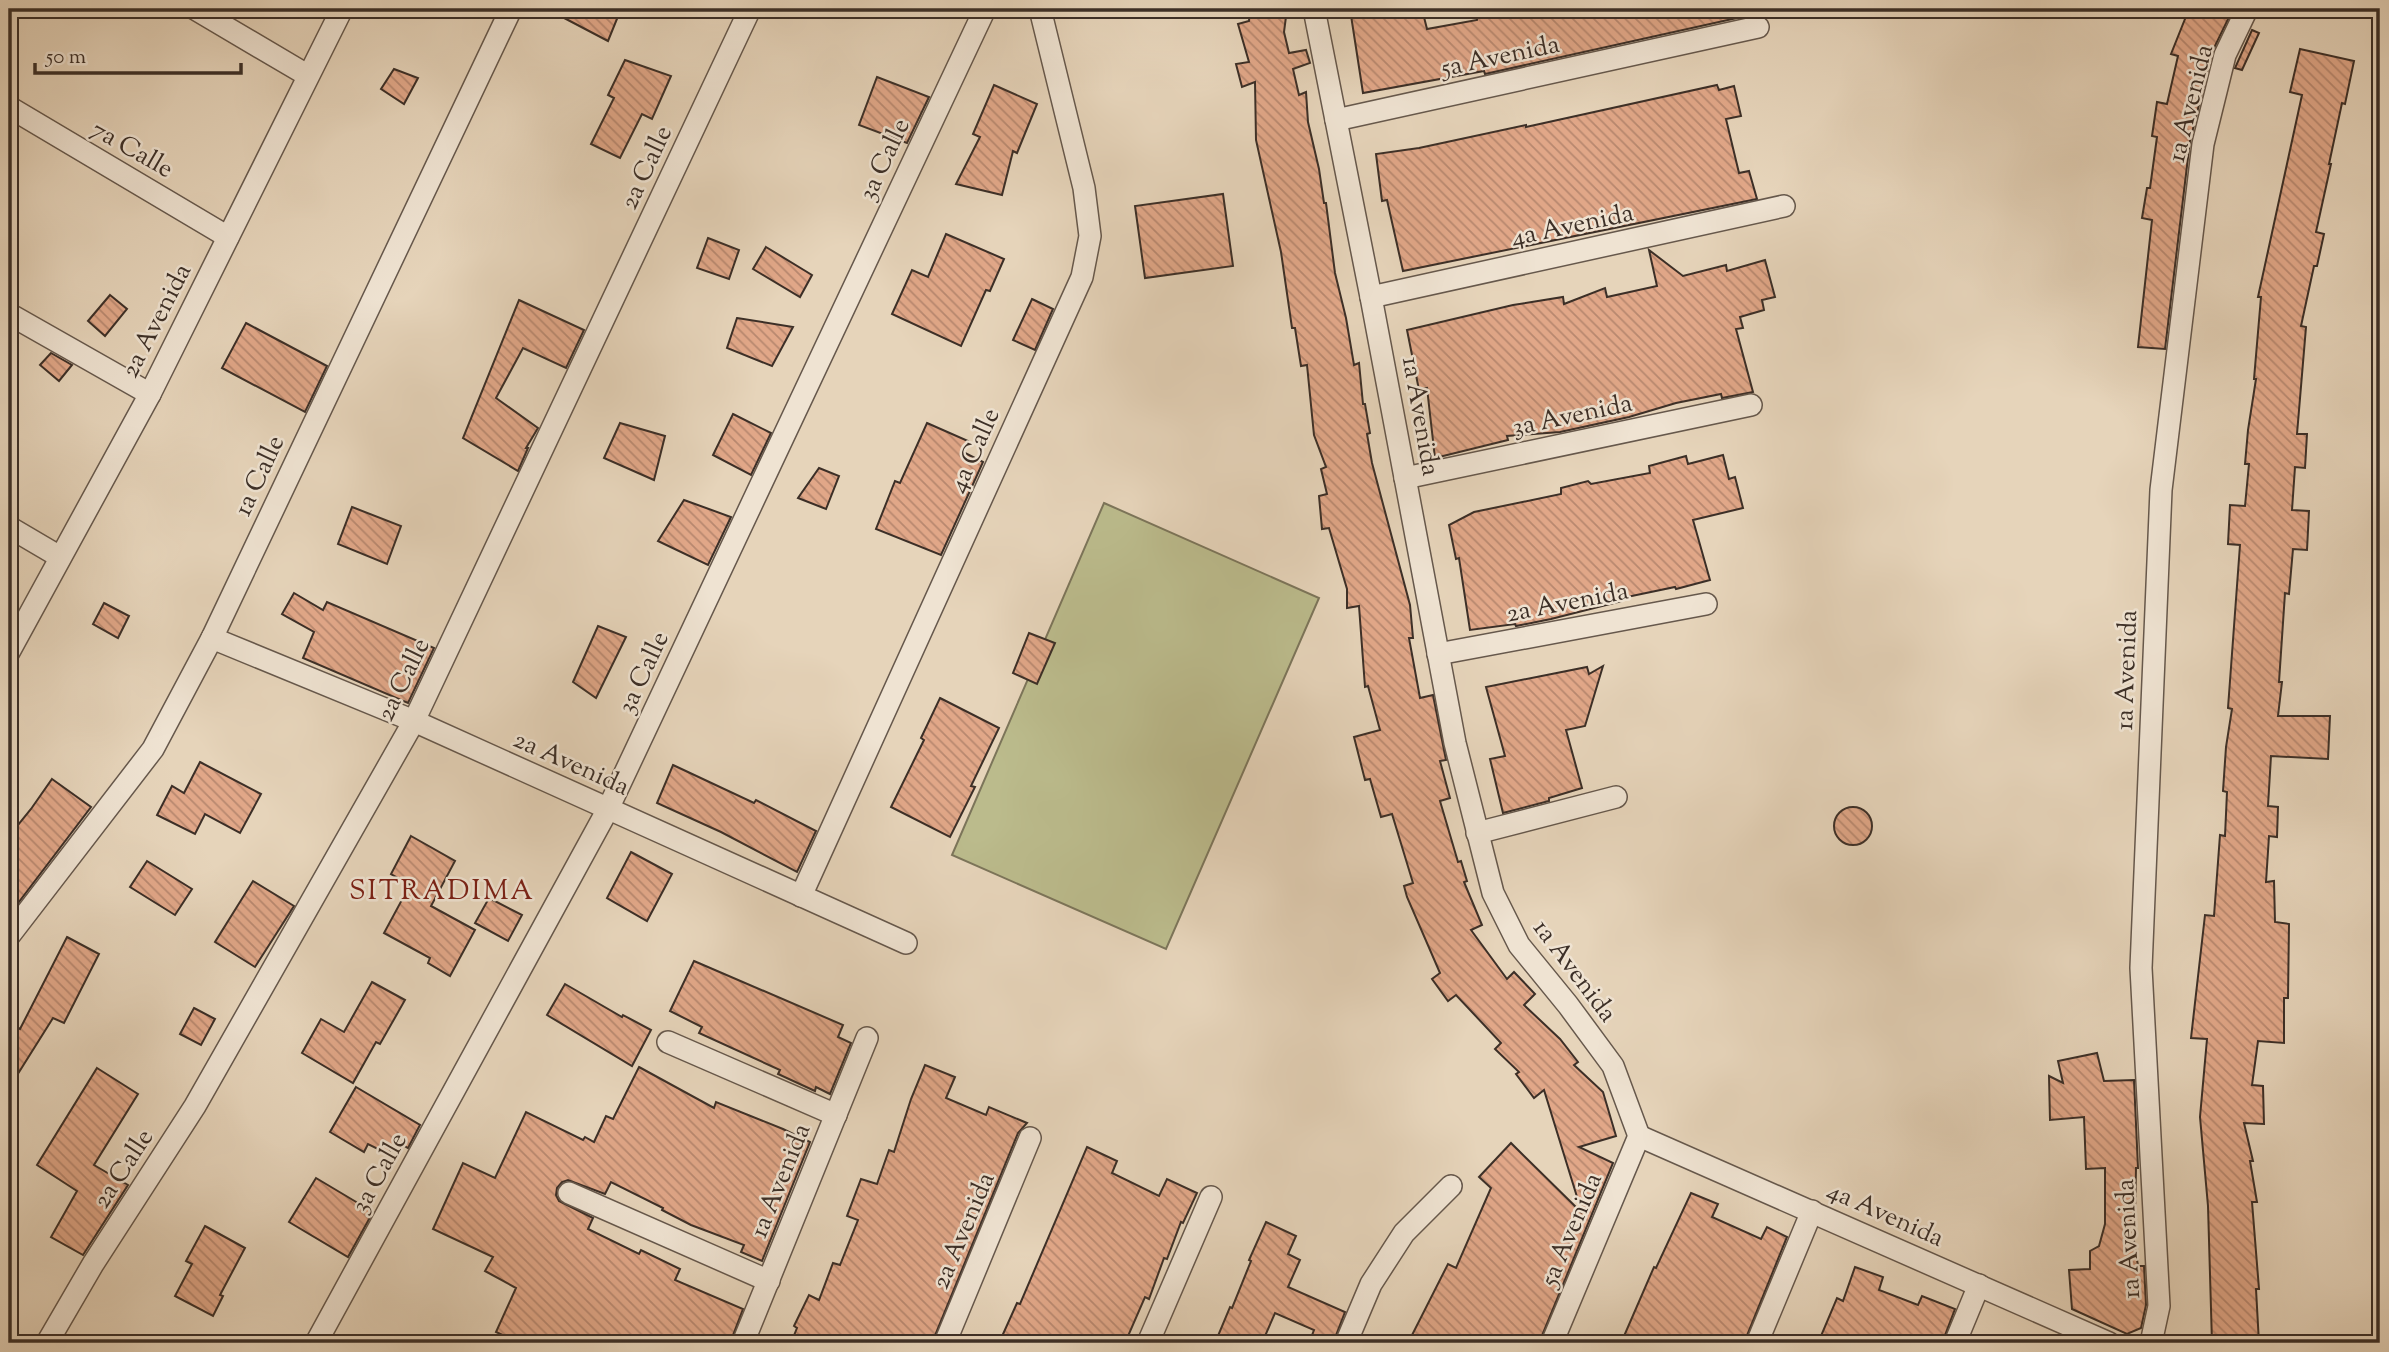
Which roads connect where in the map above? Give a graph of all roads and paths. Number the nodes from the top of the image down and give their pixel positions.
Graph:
1 (195, 9) edge
2 (342, 9) edge
3 (511, 9) edge
4 (750, 9) edge
5 (985, 9) edge
6 (1040, 9) edge
7 (1314, 9) edge
8 (2247, 9) edge
9 (1758, 27) dead end
10 (307, 75) junction
11 (9, 107) edge
12 (1336, 120) junction
13 (1784, 206) dead end
14 (228, 237) junction
15 (1371, 297) junction
16 (9, 314) edge
17 (150, 394) junction
18 (1751, 405) dead end
19 (1405, 478) junction
20 (9, 527) edge
21 (60, 557) junction
22 (1706, 604) dead end
23 (212, 638) junction
24 (9, 652) edge
25 (1438, 654) junction
26 (414, 721) junction
27 (1616, 797) dead end
28 (608, 809) junction
29 (1477, 833) junction
30 (801, 896) junction
31 (9, 936) edge
32 (906, 943) dead end
33 (867, 1038) dead end
34 (667, 1042) dead end
35 (836, 1115) junction
36 (1639, 1136) junction
37 (1030, 1138) dead end
38 (1451, 1186) dead end
39 (569, 1193) dead end
40 (1210, 1197) dead end
41 (1812, 1211) junction
42 (769, 1280) junction
43 (1979, 1285) junction
44 (47, 1343) edge
45 (316, 1343) edge
46 (743, 1343) edge
47 (945, 1343) edge
48 (1148, 1343) edge
49 (1346, 1343) edge
50 (1552, 1343) edge
51 (1757, 1343) edge
52 (1955, 1343) edge
53 (2109, 1343) edge
54 (2151, 1343) edge

1 - 10 street
2 - 10 street, 2a Avenida
3 - 23 street, 1a Calle
4 - 26 street, 2a Calle
5 - 28 street, 3a Calle
6 - 30 street, 4a Calle
7 - 12 street, 1a Avenida
8 - 54 street, 1a Avenida
9 - 12 street, 5a Avenida
10 - 14 street, 2a Avenida
11 - 14 street, 7a Calle
12 - 15 street, 1a Avenida
13 - 15 street, 4a Avenida
14 - 17 street, 2a Avenida
15 - 19 street, 1a Avenida
16 - 17 street
17 - 21 street, 2a Avenida
18 - 19 street, 3a Avenida
19 - 25 street, 1a Avenida
20 - 21 street
21 - 24 street, 2a Avenida
22 - 25 street, 2a Avenida
23 - 26 street, 2a Avenida
23 - 31 street, 1a Calle
25 - 29 street, 1a Avenida
26 - 28 street, 2a Avenida
26 - 44 street, 2a Calle
27 - 29 street
28 - 30 street, 2a Avenida
28 - 45 street, 3a Calle
29 - 36 street, 1a Avenida
30 - 32 street, 2a Avenida
33 - 35 street, 1a Avenida
34 - 35 street
35 - 42 street, 1a Avenida
36 - 41 street, 4a Avenida
36 - 50 street, 5a Avenida
37 - 47 street, 2a Avenida
38 - 49 street
39 - 42 street
40 - 48 street
41 - 43 street, 4a Avenida
41 - 51 street
42 - 46 street, 1a Avenida
43 - 52 street
43 - 53 street, 4a Avenida

